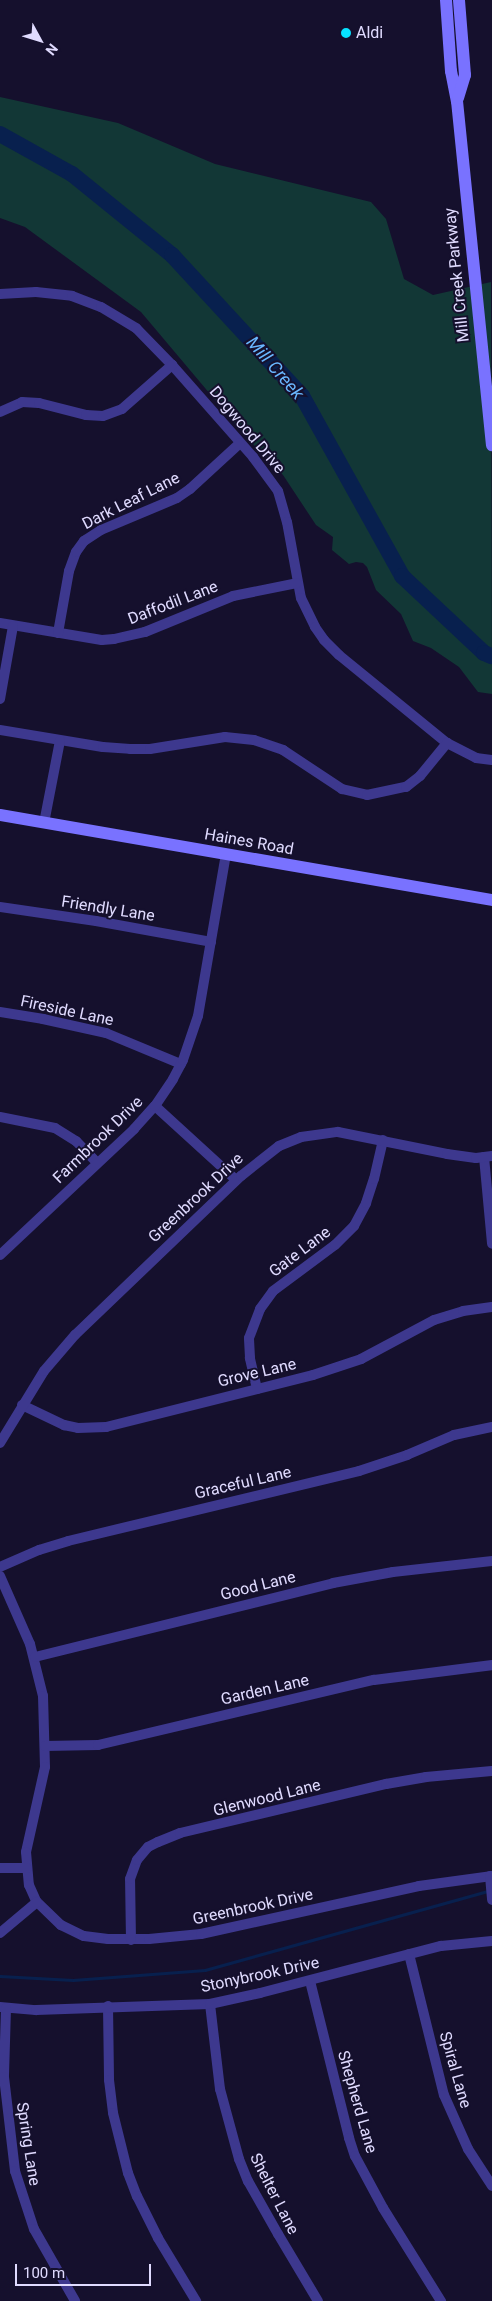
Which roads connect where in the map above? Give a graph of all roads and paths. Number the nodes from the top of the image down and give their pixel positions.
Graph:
1 (446, 0) edge
2 (459, 0) edge
3 (457, 100) junction
4 (0, 294) edge
5 (172, 365) junction
6 (0, 412) edge
7 (240, 443) junction
8 (492, 445) edge
9 (297, 583) junction
10 (0, 623) edge
11 (13, 626) junction
12 (58, 633) junction
13 (0, 699) edge
14 (0, 730) edge
15 (60, 741) junction
16 (447, 743) junction
17 (492, 760) edge
18 (0, 815) edge
19 (44, 822) junction
20 (226, 854) junction
21 (492, 900) edge
22 (0, 907) edge
23 (212, 942) junction
24 (0, 1012) edge
25 (181, 1064) junction
26 (155, 1106) junction
27 (0, 1117) edge
28 (382, 1140) junction
29 (488, 1157) edge
30 (97, 1163) junction
31 (236, 1180) junction
32 (492, 1244) edge
33 (0, 1255) edge
34 (492, 1307) edge
35 (257, 1389) junction
36 (22, 1405) junction
37 (492, 1427) edge
38 (0, 1443) edge
39 (492, 1562) edge
40 (0, 1566) edge
41 (0, 1576) edge
42 (35, 1657) junction
43 (492, 1665) edge
44 (46, 1746) junction
45 (492, 1771) edge
46 (0, 1868) edge
47 (27, 1868) junction
48 (491, 1876) edge
49 (492, 1900) edge
50 (37, 1902) junction
51 (0, 1933) edge
52 (131, 1940) junction
53 (492, 1941) edge
54 (409, 1954) junction
55 (310, 1981) junction
56 (210, 2004) junction
57 (108, 2006) junction
58 (3, 2008) edge
59 (492, 2186) edge
60 (75, 2301) edge
61 (196, 2301) edge
62 (318, 2301) edge
63 (441, 2301) edge

1 - 3 main road, Mill Creek Parkway
2 - 3 main road, Mill Creek Parkway
3 - 8 main road, Mill Creek Parkway
4 - 5 street, Dogwood Drive
5 - 6 street
5 - 7 street, Dogwood Drive
7 - 9 street, Dogwood Drive
7 - 12 street, Dark Leaf Lane
9 - 12 street, Daffodil Lane
9 - 16 street, Dogwood Drive
10 - 11 street, Daffodil Lane
11 - 12 street, Daffodil Lane
11 - 13 street
14 - 15 street
15 - 16 street
15 - 19 street
16 - 17 street, Dogwood Drive
18 - 19 main road, Haines Road
19 - 20 main road, Haines Road
20 - 21 main road, Haines Road
20 - 23 street, Farmbrook Drive
22 - 23 street, Friendly Lane
23 - 25 street, Farmbrook Drive
24 - 25 street, Fireside Lane
25 - 26 street, Farmbrook Drive
26 - 30 street, Farmbrook Drive
26 - 31 street
27 - 30 street
28 - 29 street, Greenbrook Drive
28 - 31 street, Greenbrook Drive
28 - 35 street, Gate Lane
29 - 32 street
30 - 33 street, Farmbrook Drive
31 - 36 street, Greenbrook Drive
34 - 35 street, Grove Lane
35 - 36 street, Grove Lane
36 - 38 street, Greenbrook Drive
37 - 40 street, Graceful Lane
39 - 42 street, Good Lane
41 - 42 street, Greenbrook Drive
42 - 44 street, Greenbrook Drive
43 - 44 street, Garden Lane
44 - 47 street, Greenbrook Drive
45 - 52 street, Glenwood Lane
46 - 47 street
47 - 50 street, Greenbrook Drive
48 - 49 street
48 - 52 street, Greenbrook Drive
50 - 51 street
50 - 52 street, Greenbrook Drive
53 - 54 street, Stonybrook Drive
54 - 55 street, Stonybrook Drive
54 - 59 street, Spiral Lane
55 - 56 street, Stonybrook Drive
55 - 63 street, Shepherd Lane
56 - 57 street, Stonybrook Drive
56 - 62 street, Shelter Lane
57 - 58 street, Stonybrook Drive
57 - 61 street
58 - 60 street, Spring Lane

